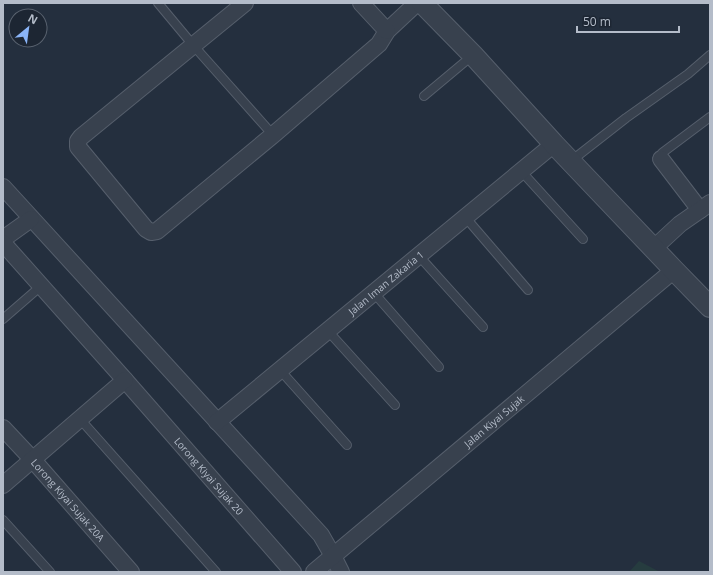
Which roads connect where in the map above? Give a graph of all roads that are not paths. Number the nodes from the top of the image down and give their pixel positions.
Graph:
1 (158, 3) edge
2 (245, 3) edge
3 (361, 3) edge
4 (422, 3) edge
5 (387, 31) junction
6 (193, 45) junction
7 (473, 55) junction
8 (710, 55) edge
9 (424, 96) dead end
10 (710, 117) edge
11 (273, 135) junction
12 (554, 144) junction
13 (661, 160) joint
14 (571, 161) junction
15 (522, 172) junction
16 (3, 187) edge
17 (705, 206) edge
18 (466, 218) junction
19 (31, 219) junction
20 (3, 239) edge
21 (583, 240) dead end
22 (3, 243) edge
23 (654, 248) junction
24 (419, 256) junction
25 (674, 270) junction
26 (41, 286) junction
27 (528, 290) dead end
28 (374, 293) junction
29 (710, 307) edge
30 (3, 319) edge
31 (482, 327) dead end
32 (328, 331) junction
33 (439, 367) dead end
34 (280, 370) junction
35 (125, 380) junction
36 (394, 405) dead end
37 (80, 419) junction
38 (217, 422) junction
39 (3, 428) edge
40 (347, 445) dead end
41 (33, 460) junction
42 (3, 485) edge
43 (3, 520) edge
44 (333, 556) junction
45 (50, 572) edge
46 (131, 572) edge
47 (216, 572) edge
48 (293, 572) edge
49 (314, 572) edge
50 (341, 572) edge

1 - 6 lane
2 - 6 street
3 - 5 street
4 - 5 street
4 - 7 street
5 - 11 street
6 - 11 lane
6 - 11 street
7 - 9 lane
7 - 12 street
8 - 14 lane
10 - 13 lane
12 - 14 street
12 - 15 street, Jalan Iman Zakaria 1
13 - 17 street
14 - 23 street
15 - 18 street, Jalan Iman Zakaria 1
15 - 21 lane
16 - 19 street
17 - 23 street
18 - 24 street, Jalan Iman Zakaria 1
18 - 27 lane
19 - 20 street
19 - 38 street
22 - 26 street, Lorong Kiyai Sujak 20
23 - 25 street
24 - 28 street, Jalan Iman Zakaria 1
24 - 31 lane
25 - 29 street
25 - 44 street, Jalan Kiyai Sujak
26 - 30 lane
26 - 35 street, Lorong Kiyai Sujak 20
28 - 32 street, Jalan Iman Zakaria 1
28 - 33 lane
32 - 34 street, Jalan Iman Zakaria 1
32 - 36 lane
34 - 38 street, Jalan Iman Zakaria 1
34 - 40 lane
35 - 37 street
35 - 48 street, Lorong Kiyai Sujak 20
37 - 41 street
37 - 47 lane
38 - 44 street
39 - 41 street, Lorong Kiyai Sujak 20A
41 - 42 street
41 - 46 street, Lorong Kiyai Sujak 20A
43 - 45 lane
44 - 49 street, Jalan Kiyai Sujak
44 - 50 street

